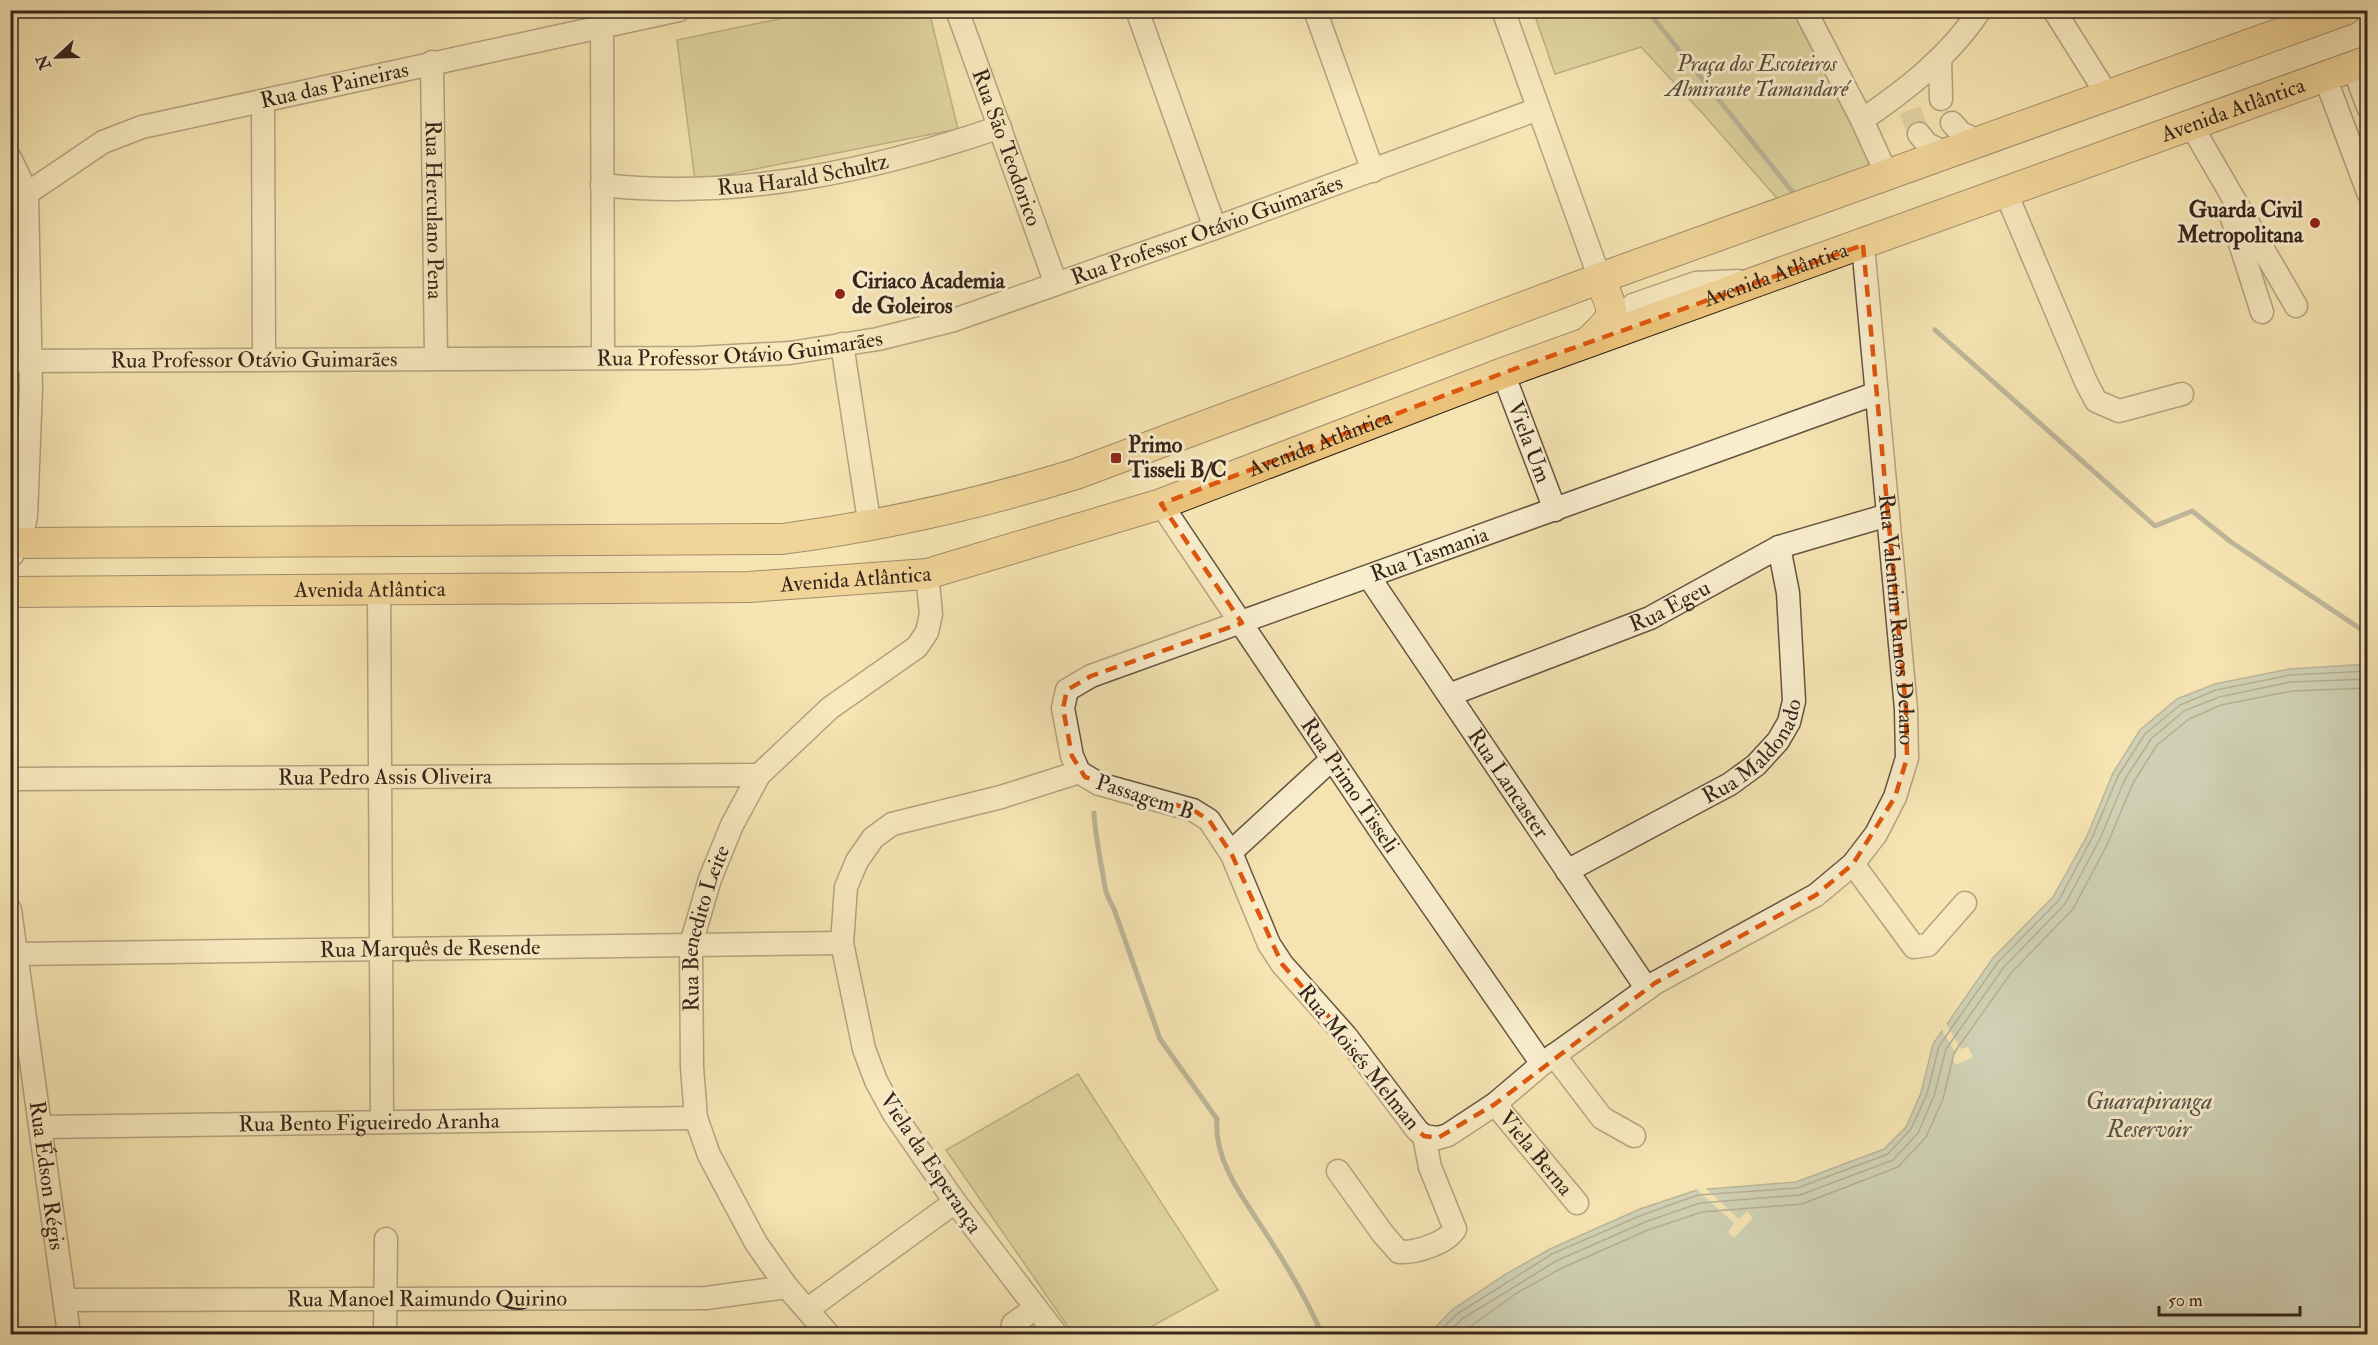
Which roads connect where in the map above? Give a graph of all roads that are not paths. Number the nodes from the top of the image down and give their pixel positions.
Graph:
1 (679, 10) edge
2 (957, 10) edge
3 (1137, 10) edge
4 (1315, 10) edge
5 (1805, 10) edge
6 (1980, 10) edge
7 (2054, 10) edge
8 (2345, 10) edge
9 (1506, 13) edge
10 (602, 27) junction
11 (1940, 58) junction
12 (432, 62) junction
13 (2360, 64) edge
14 (2325, 77) junction
15 (1917, 79) junction
16 (2108, 96) junction
17 (1941, 99) dead end
18 (263, 101) junction
19 (2367, 107) edge
20 (1538, 109) junction
21 (1910, 110) tunnel mouth
22 (1862, 120) junction
23 (1952, 123) dead end
24 (2191, 125) junction
25 (1000, 127) junction
26 (1920, 134) tunnel mouth
27 (1978, 141) junction
28 (1946, 153) junction
29 (10, 158) edge
30 (1373, 171) junction
31 (1887, 175) junction
32 (2218, 176) junction
33 (603, 185) junction
34 (2367, 192) edge
35 (2007, 193) junction
36 (19, 199) edge
37 (1215, 228) junction
38 (1863, 245) junction
39 (1600, 279) junction
40 (1056, 284) junction
41 (2296, 306) dead end
42 (2262, 312) dead end
43 (842, 344) junction
44 (1586, 344) junction
45 (603, 357) junction
46 (264, 358) junction
47 (436, 358) junction
48 (21, 361) edge
49 (1503, 373) junction
50 (1877, 393) junction
51 (2182, 394) dead end
52 (1161, 504) junction
53 (1555, 510) junction
54 (1888, 515) junction
55 (870, 527) junction
56 (1779, 547) junction
57 (14, 548) edge
58 (927, 574) junction
59 (1369, 577) junction
60 (379, 589) junction
61 (15, 596) edge
62 (1242, 623) junction
63 (1449, 695) junction
64 (1332, 759) junction
65 (1079, 772) junction
66 (759, 775) junction
67 (381, 776) junction
68 (10, 779) edge
69 (1231, 852) junction
70 (1853, 864) junction
71 (1567, 871) junction
72 (1965, 903) dead end
73 (10, 910) edge
74 (842, 943) junction
75 (691, 944) junction
76 (381, 950) junction
77 (18, 954) junction
78 (1647, 989) junction
79 (1548, 1059) junction
80 (1495, 1104) junction
81 (696, 1118) junction
82 (382, 1122) junction
83 (42, 1127) junction
84 (1424, 1136) junction
85 (1634, 1136) dead end
86 (1338, 1171) dead end
87 (955, 1202) junction
88 (1577, 1203) dead end
89 (386, 1239) dead end
90 (787, 1287) junction
91 (385, 1298) junction
92 (65, 1300) junction
93 (1036, 1308) junction
94 (808, 1309) junction
95 (69, 1335) edge
96 (385, 1335) edge
97 (828, 1335) edge
98 (1011, 1335) edge
99 (1056, 1335) edge

1 - 10 street, Rua das Paineiras
2 - 25 street, Rua São Teodorico
3 - 37 street
4 - 30 street
5 - 22 street
6 - 11 street
7 - 16 street
8 - 16 main road, Avenida Atlântica
9 - 20 street
10 - 12 street, Rua das Paineiras
10 - 33 street
11 - 15 street
11 - 17 street
12 - 18 street, Rua das Paineiras
12 - 47 street, Rua Herculano Pena
13 - 14 main road, Avenida Atlântica
13 - 19 street
14 - 24 main road, Avenida Atlântica
14 - 34 street
15 - 21 street
15 - 22 street
16 - 27 main road, Avenida Atlântica
18 - 36 street, Rua das Paineiras
18 - 46 street
20 - 30 street, Rua Professor Otávio Guimarães
20 - 39 street
22 - 31 street
23 - 27 street
24 - 32 street
24 - 35 main road, Avenida Atlântica
25 - 33 street, Rua Harald Schultz
25 - 40 street, Rua São Teodorico
26 - 28 street
27 - 28 main road, Avenida Atlântica
28 - 31 main road, Avenida Atlântica
29 - 36 street
30 - 37 street, Rua Professor Otávio Guimarães
31 - 39 main road, Avenida Atlântica
32 - 41 street
32 - 42 street
33 - 45 street
35 - 38 main road, Avenida Atlântica
35 - 51 street
36 - 48 street
37 - 40 street, Rua Professor Otávio Guimarães
38 - 44 main road, Avenida Atlântica
38 - 50 street, Rua Valentim Ramos Delano
39 - 44 main road
39 - 55 main road, Avenida Atlântica
40 - 43 street, Rua Professor Otávio Guimarães
43 - 45 street, Rua Professor Otávio Guimarães
43 - 55 street
44 - 49 main road, Avenida Atlântica
45 - 47 street, Rua Professor Otávio Guimarães
46 - 47 street, Rua Professor Otávio Guimarães
46 - 48 street, Rua Professor Otávio Guimarães
48 - 57 street
49 - 52 main road, Avenida Atlântica
49 - 53 street, Viela Um
50 - 53 street, Rua Tasmania
50 - 54 street, Rua Valentim Ramos Delano
52 - 58 main road, Avenida Atlântica
52 - 62 street, Rua Primo Tisseli
53 - 59 street, Rua Tasmania
54 - 56 street, Rua Egeu
54 - 70 street, Rua Valentim Ramos Delano
55 - 57 main road, Avenida Atlântica
56 - 63 street, Rua Egeu
56 - 71 street, Rua Maldonado
58 - 60 main road, Avenida Atlântica
58 - 66 street, Rua Benedito Leite
59 - 62 street, Rua Tasmania
59 - 63 street, Rua Lancaster
60 - 61 main road, Avenida Atlântica
60 - 67 street
62 - 64 street, Rua Primo Tisseli
62 - 65 street, Rua Tasmania
63 - 71 street, Rua Lancaster
64 - 69 street
64 - 79 street, Rua Primo Tisseli
65 - 69 street, Passagem B
65 - 74 street, Viela da Esperança
66 - 67 street, Rua Pedro Assis Oliveira
66 - 75 street, Rua Benedito Leite
67 - 68 street, Rua Pedro Assis Oliveira
67 - 76 street
69 - 84 street, Rua Moisés Melman
70 - 72 street
70 - 78 street, Rua Valentim Ramos Delano
71 - 78 street, Rua Lancaster
73 - 77 street, Rua Édson Régis
74 - 75 street, Rua Marquês de Resende
74 - 87 street, Viela da Esperança
75 - 76 street, Rua Marquês de Resende
75 - 81 street, Rua Benedito Leite
76 - 77 street, Rua Marquês de Resende
76 - 82 street
77 - 83 street, Rua Édson Régis
78 - 79 street, Rua Valentim Ramos Delano
79 - 80 street, Rua Moisés Melman
79 - 85 street, Rua Primo Tisseli
80 - 84 street, Rua Moisés Melman
80 - 88 street, Viela Berna
81 - 82 street, Rua Bento Figueiredo Aranha
81 - 90 street, Rua Benedito Leite
82 - 83 street, Rua Bento Figueiredo Aranha
83 - 92 street, Rua Édson Régis
84 - 86 street
87 - 93 street, Viela da Esperança
87 - 94 street
89 - 91 street
90 - 91 street, Rua Manoel Raimundo Quirino
90 - 94 street, Rua Benedito Leite
91 - 92 street, Rua Manoel Raimundo Quirino
91 - 96 street
92 - 95 street, Rua Édson Régis
93 - 98 street
93 - 99 street, Viela da Esperança
94 - 97 street, Rua Benedito Leite

